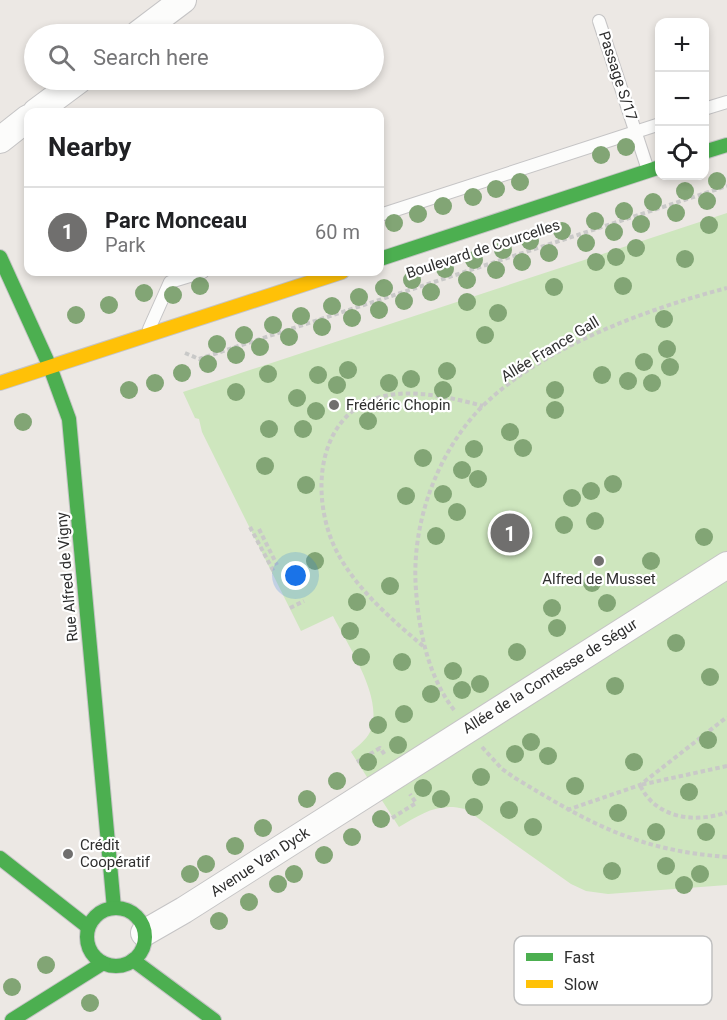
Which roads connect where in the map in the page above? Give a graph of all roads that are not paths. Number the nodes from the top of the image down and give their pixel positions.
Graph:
1 (183, 0) edge
2 (599, 21) dead end
3 (151, 24) edge
4 (66, 90) edge
5 (727, 102) edge
6 (41, 108) edge
7 (709, 109) edge
8 (24, 121) edge
9 (655, 126) edge
10 (636, 132) junction
11 (0, 140) edge
12 (727, 145) edge
13 (709, 151) edge
14 (654, 169) edge
15 (384, 213) edge
16 (0, 257) edge
17 (384, 258) edge
18 (190, 276) edge
19 (330, 276) edge
20 (146, 336) junction
21 (50, 367) junction
22 (0, 383) edge
23 (727, 565) edge
24 (375, 789) joint
25 (0, 858) edge
26 (114, 908) junction
27 (88, 927) junction
28 (144, 933) junction
29 (133, 960) junction
30 (103, 963) junction
31 (12, 1020) edge
32 (214, 1020) edge

1 - 3 street
2 - 10 lane, Passage S/17
4 - 6 street
5 - 7 lane
8 - 11 street
9 - 10 lane
10 - 14 lane, Passage S/17
10 - 15 lane
12 - 13 street
14 - 17 street, Boulevard de Courcelles
16 - 21 street, Rue Alfred de Vigny
18 - 20 lane
19 - 20 street
20 - 21 street
21 - 22 street
21 - 26 street, Rue Alfred de Vigny
23 - 24 street, Allée de la Comtesse de Ségur
24 - 28 street, Avenue Van Dyck
25 - 27 street
26 - 27 street
26 - 28 street
27 - 30 street
28 - 29 street
29 - 30 street
29 - 32 street
30 - 31 street

